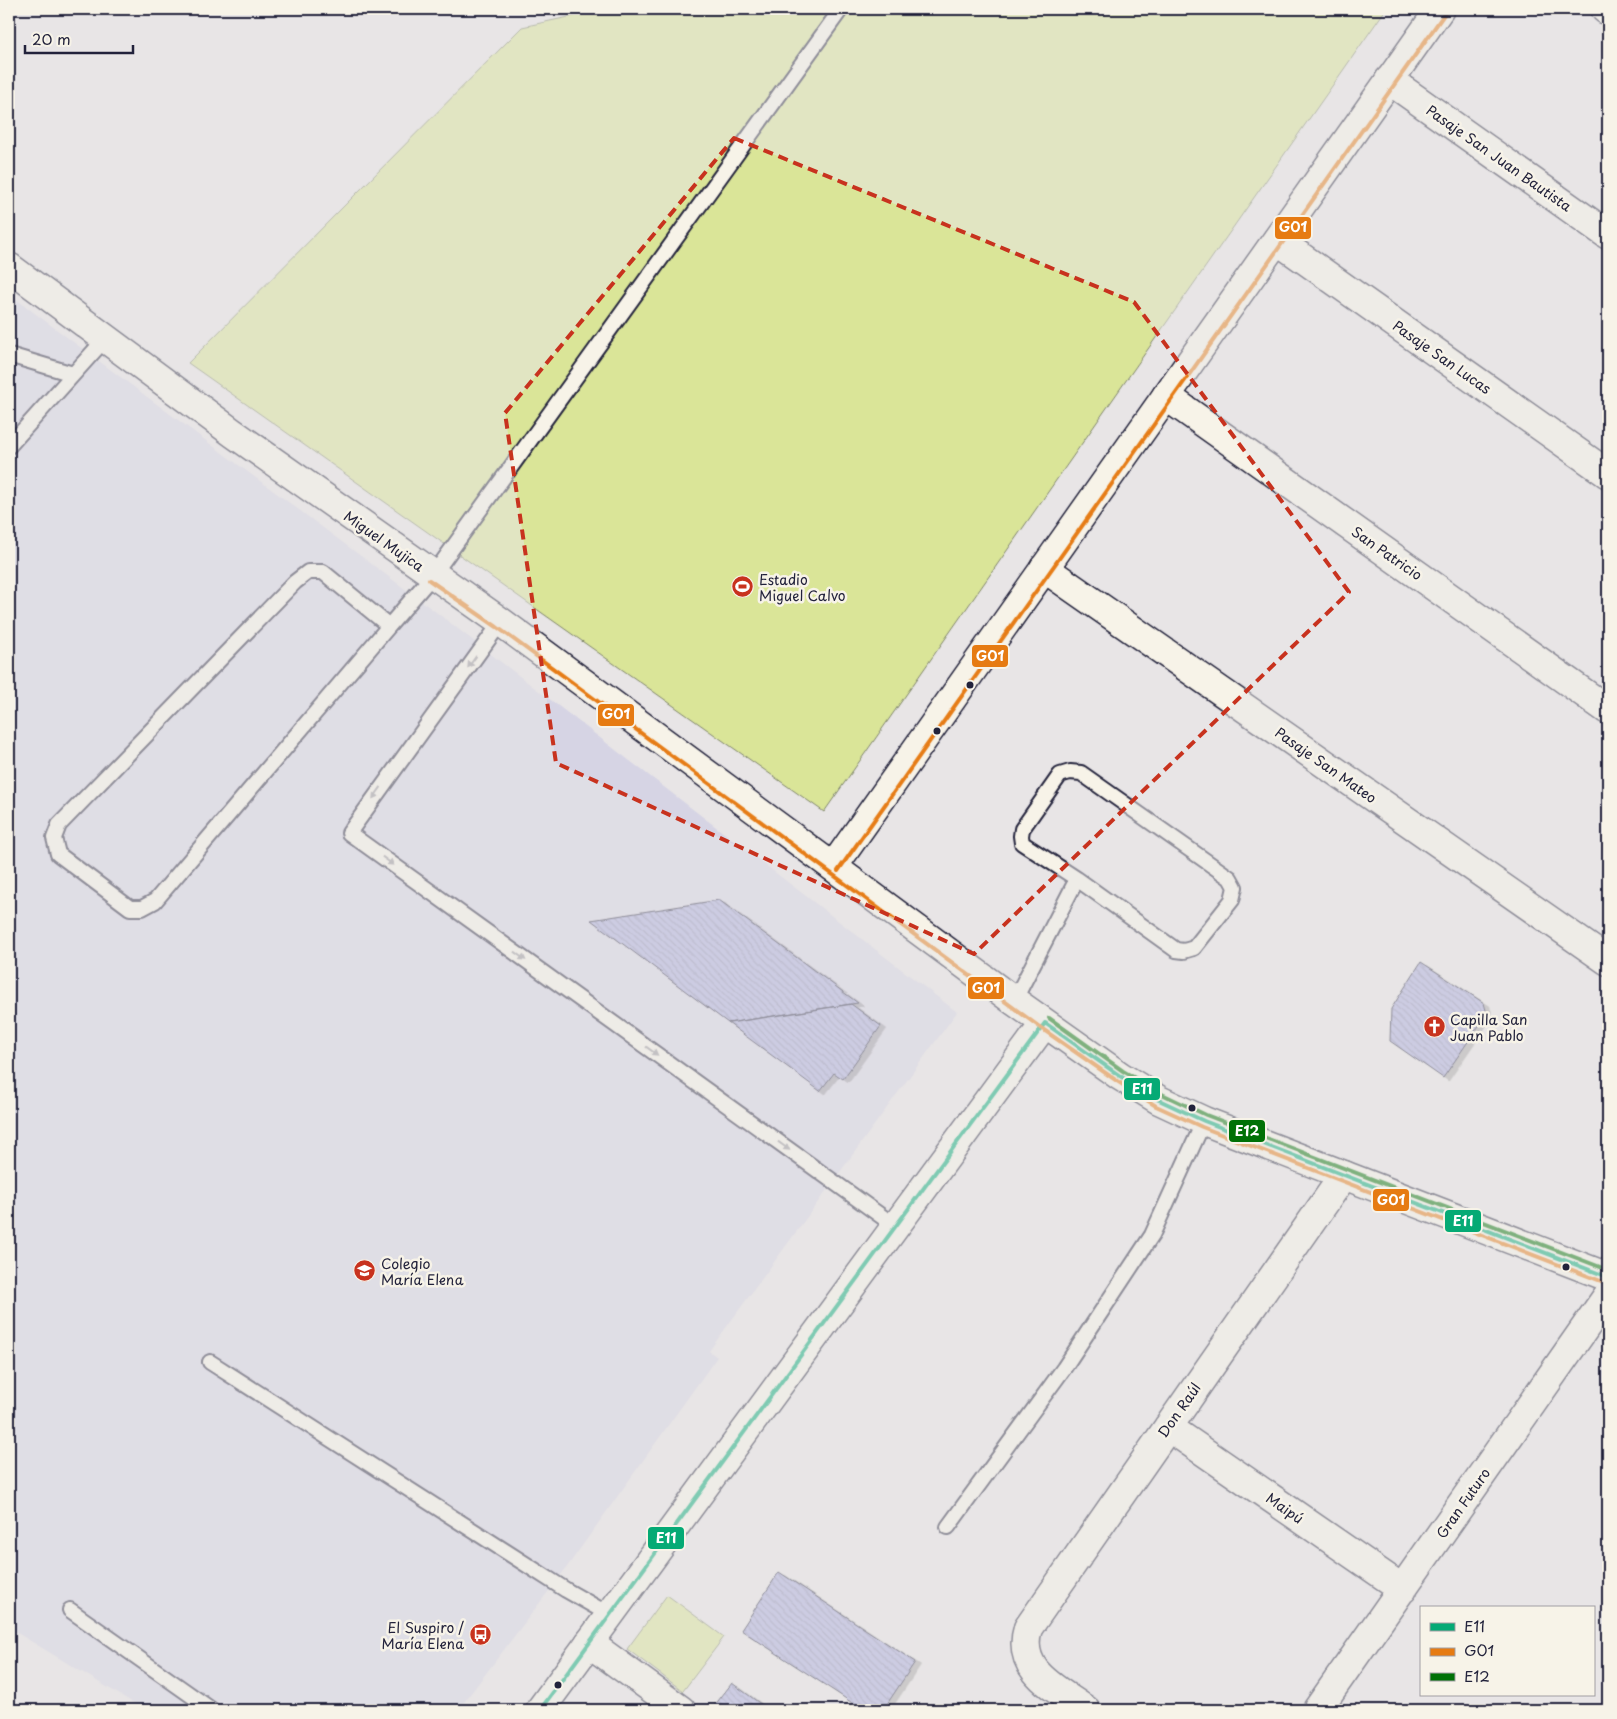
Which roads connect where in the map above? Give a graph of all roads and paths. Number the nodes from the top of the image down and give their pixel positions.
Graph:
1 (1440, 9) edge
2 (1605, 9) edge
3 (1608, 11) edge
4 (839, 12) dead end
5 (1389, 80) junction
6 (1608, 235) edge
7 (1277, 240) junction
8 (9, 267) edge
9 (105, 339) junction
10 (9, 355) edge
11 (74, 374) junction
12 (1166, 396) junction
13 (9, 446) edge
14 (1608, 474) edge
15 (1044, 568) junction
16 (433, 575) junction
17 (501, 622) junction
18 (389, 626) junction
19 (1608, 710) edge
20 (833, 867) junction
21 (1077, 879) junction
22 (1608, 961) edge
23 (1014, 1001) junction
24 (1045, 1023) junction
25 (1204, 1121) junction
26 (1344, 1174) junction
27 (895, 1226) junction
28 (1608, 1277) edge
29 (1608, 1295) edge
30 (210, 1362) dead end
31 (1168, 1427) junction
32 (948, 1526) dead end
33 (1402, 1589) junction
34 (70, 1610) dead end
35 (610, 1615) junction
36 (590, 1643) junction
37 (212, 1710) edge
38 (540, 1710) edge
39 (681, 1710) edge
40 (1086, 1710) edge
41 (1318, 1710) edge

1 - 5 street
2 - 3 street
4 - 16 lane
5 - 6 street, Pasaje San Juan Bautista
5 - 7 street
7 - 12 street
7 - 14 street, Pasaje San Lucas
8 - 9 street, Miguel Mujica
9 - 11 lane
9 - 16 street, Miguel Mujica
10 - 11 lane
11 - 13 lane
12 - 15 street
12 - 19 street, San Patricio
15 - 20 street
15 - 22 street, Pasaje San Mateo
16 - 17 street, Miguel Mujica
16 - 18 lane
17 - 20 street, Miguel Mujica
17 -> 27 lane
18 - 18 lane
20 - 23 street, Miguel Mujica
21 - 21 lane
21 - 23 lane
23 - 24 street, Miguel Mujica
24 - 25 street, Miguel Mujica
24 - 27 street
25 - 26 street, Miguel Mujica
25 - 32 lane
26 - 28 street, Miguel Mujica
26 - 31 street, Don Raúl
27 - 35 street
29 - 33 street, Gran Futuro
30 - 35 lane
31 - 33 street, Maipú
31 - 40 street, Don Raúl
33 - 41 street, Gran Futuro
34 - 37 lane
35 - 36 street
36 - 38 street
36 - 39 street

